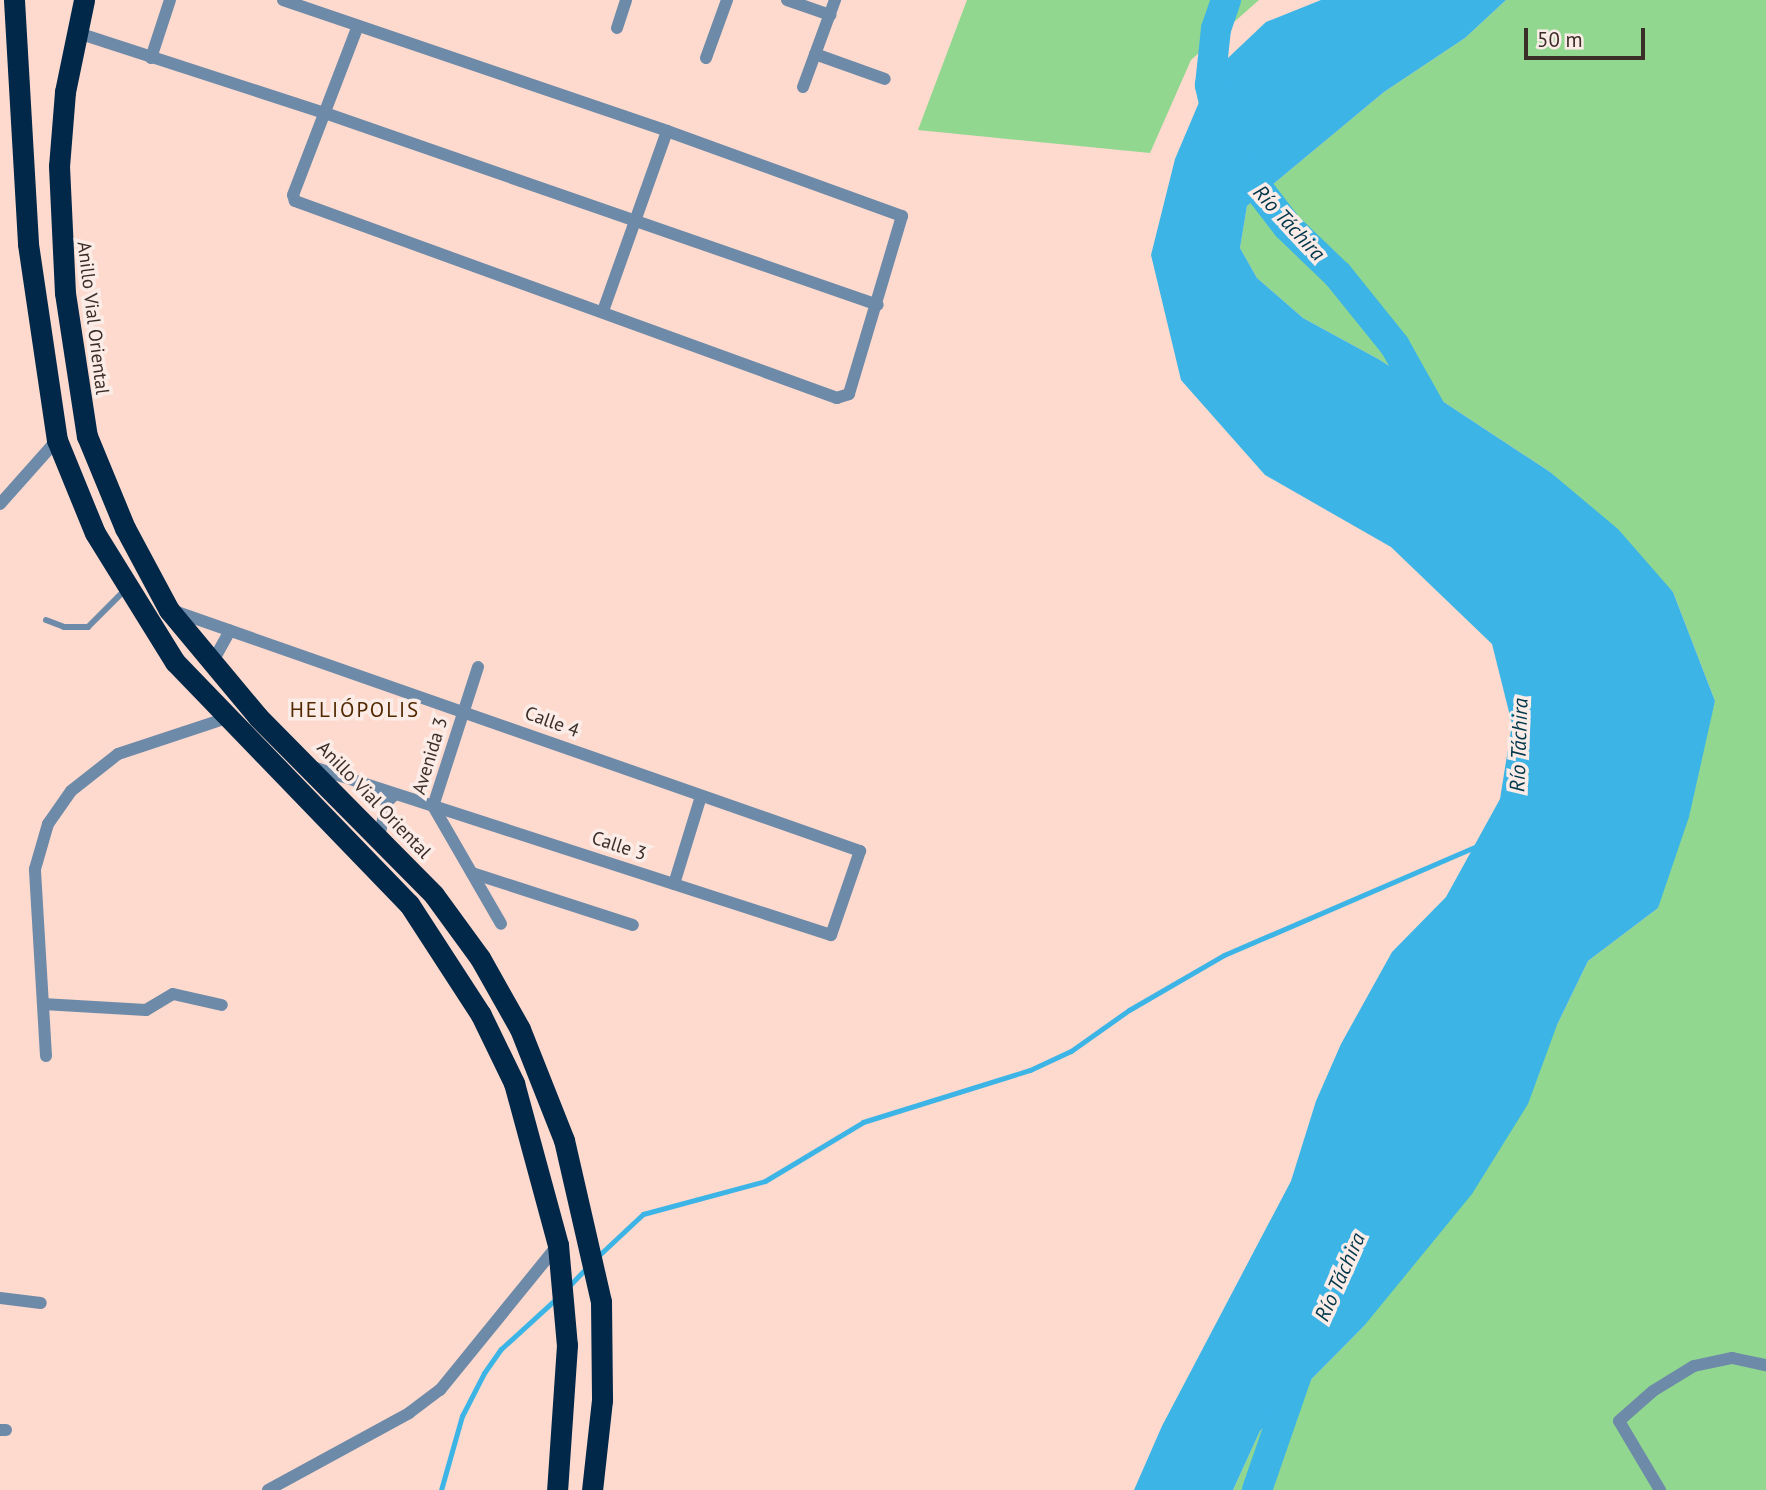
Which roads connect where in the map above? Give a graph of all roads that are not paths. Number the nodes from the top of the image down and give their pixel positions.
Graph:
1 (14, 0) edge
2 (84, 0) edge
3 (170, 0) edge
4 (283, 0) edge
5 (626, 0) edge
6 (727, 0) edge
7 (787, 0) edge
8 (835, 0) edge
9 (830, 15) junction
10 (358, 26) junction
11 (617, 27) dead end
12 (75, 32) junction
13 (815, 54) junction
14 (151, 58) junction
15 (706, 58) dead end
16 (885, 79) dead end
17 (803, 87) dead end
18 (325, 113) junction
19 (667, 131) junction
20 (635, 223) junction
21 (878, 305) junction
22 (603, 312) junction
23 (57, 440) junction
24 (0, 504) edge
25 (126, 589) junction
26 (169, 610) junction
27 (46, 620) dead end
28 (230, 631) junction
29 (212, 663) junction
30 (478, 667) dead end
31 (464, 711) junction
32 (228, 718) junction
33 (309, 766) junction
34 (395, 794) junction
35 (701, 796) junction
36 (433, 806) junction
37 (379, 836) junction
38 (472, 873) junction
39 (674, 884) junction
40 (501, 924) dead end
41 (633, 925) dead end
42 (831, 935) joint
43 (43, 1004) junction
44 (222, 1005) dead end
45 (46, 1056) dead end
46 (558, 1245) junction
47 (0, 1298) edge
48 (41, 1303) dead end
49 (1766, 1365) edge
50 (596, 1479) edge
51 (559, 1480) edge
52 (268, 1490) edge
53 (1660, 1490) edge

1 - 23 highway
2 - 12 highway, Anillo Vial Oriental
3 - 14 street
4 - 10 street
5 - 11 street
6 - 15 street
7 - 9 street
8 - 9 street
9 - 13 street
10 - 18 street
10 - 19 street
12 - 14 street
12 - 26 highway, Anillo Vial Oriental
13 - 16 street
13 - 17 street
14 - 18 street
18 - 20 street
18 - 22 street
19 - 20 street
19 - 21 street
20 - 21 street
20 - 22 street
21 - 22 street
23 - 24 street
23 - 25 highway
25 - 27 lane
25 - 32 highway
26 - 28 street, Calle 4
26 - 29 highway, Anillo Vial Oriental
28 - 29 street
28 - 31 street, Calle 4
29 - 33 highway, Anillo Vial Oriental
30 - 31 street, Avenida 3
31 - 35 street, Calle 4
31 - 36 street, Avenida 3
32 - 43 street
32 - 46 highway
33 - 34 street, Calle 3
33 - 37 highway, Anillo Vial Oriental
34 - 36 street, Calle 3
34 - 37 street
35 - 39 street
35 - 42 street, Calle 4
36 - 38 street, Avenida 3
36 - 39 street, Calle 3
37 - 50 highway, Anillo Vial Oriental
38 - 40 street, Avenida 3
38 - 41 street
39 - 42 street, Calle 3
43 - 44 street
43 - 45 street
46 - 51 highway
46 - 52 street
47 - 48 street
49 - 53 street

